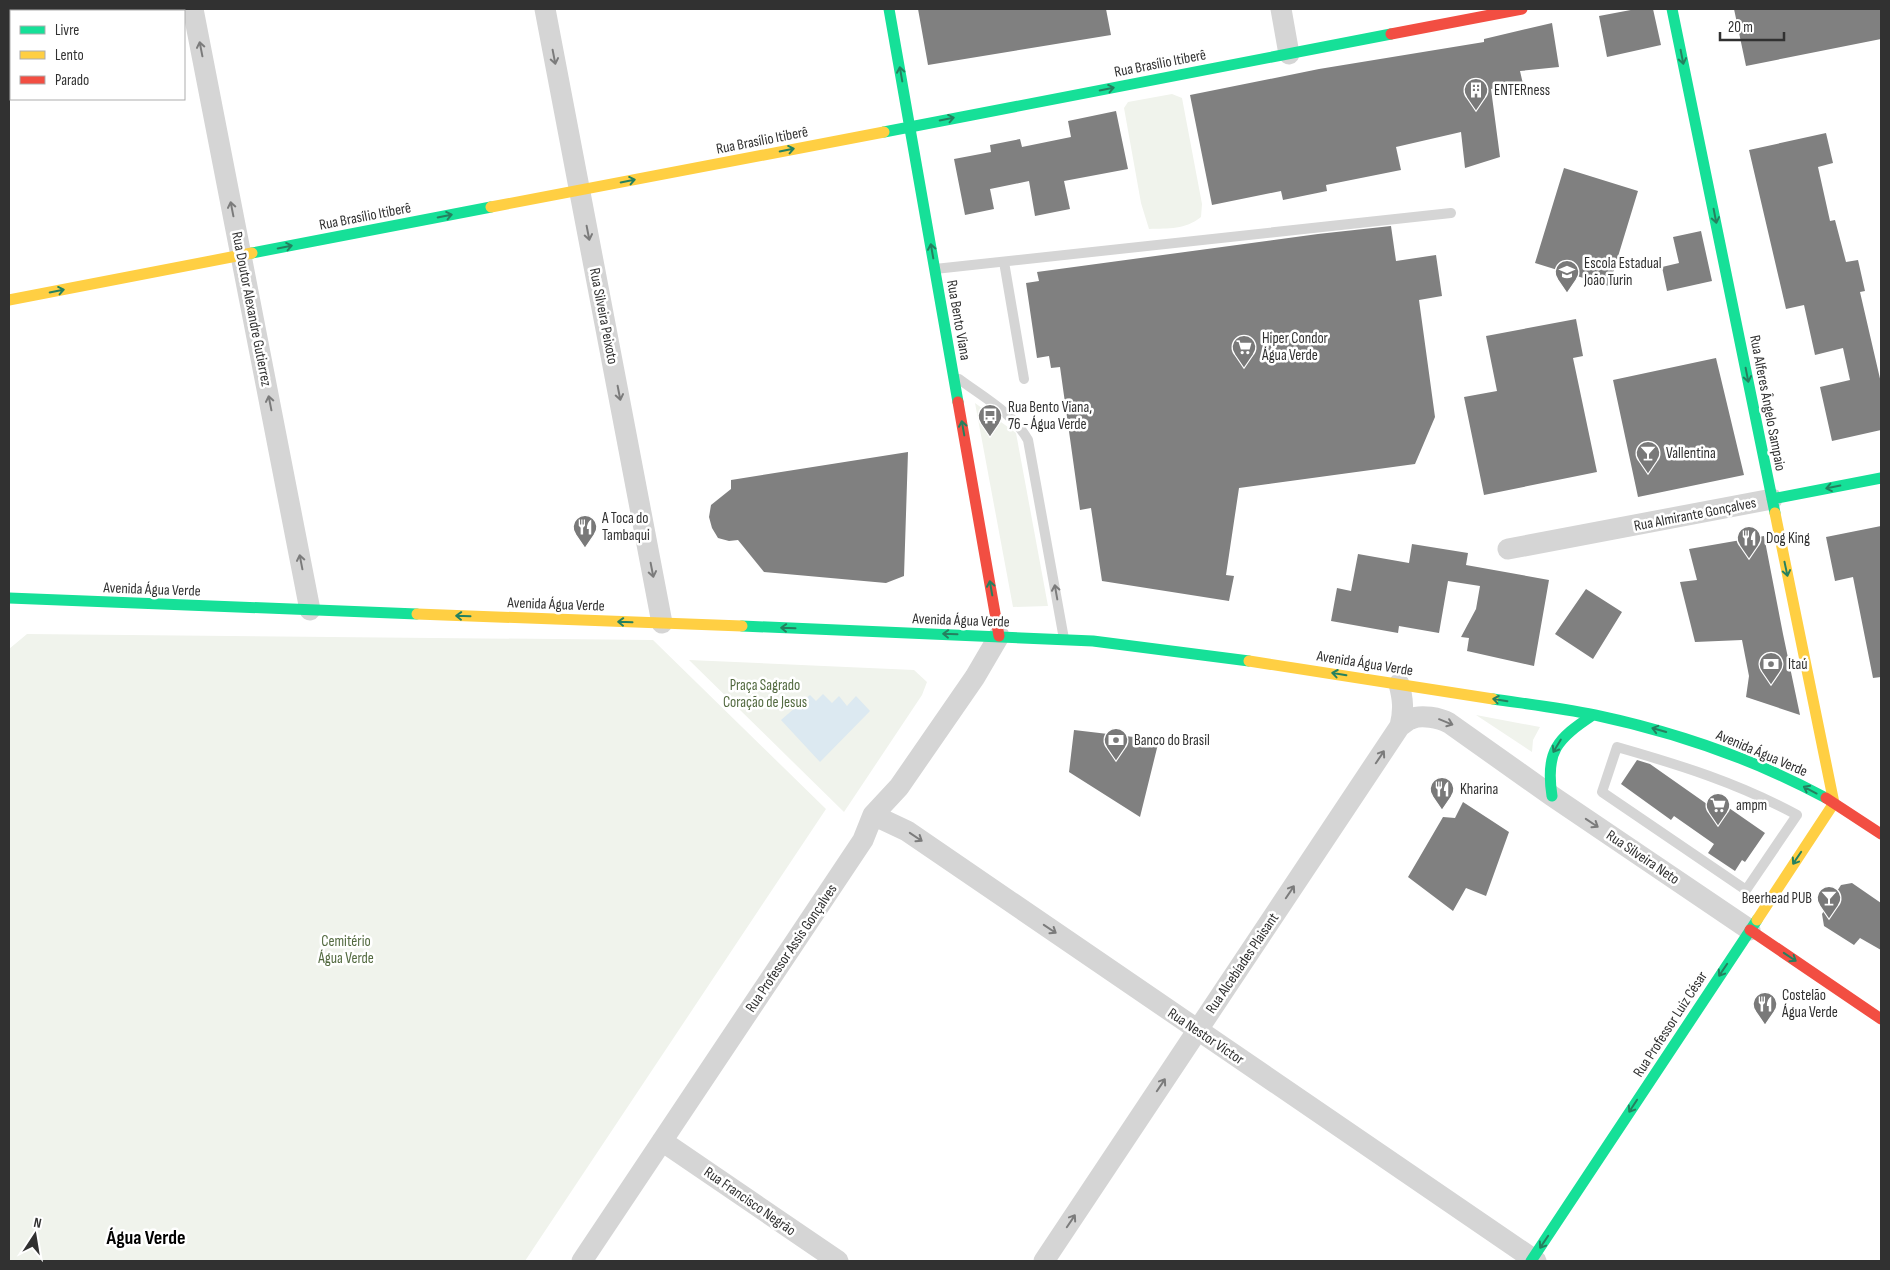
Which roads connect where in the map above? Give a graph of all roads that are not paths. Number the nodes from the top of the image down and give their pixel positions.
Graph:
1 (193, 9) edge
2 (545, 9) edge
3 (889, 9) edge
4 (1281, 9) edge
5 (1522, 9) edge
6 (1672, 9) edge
7 (1289, 54) junction
8 (910, 126) junction
9 (580, 190) junction
10 (1451, 213) dead end
11 (241, 255) junction
12 (1004, 262) junction
13 (935, 270) junction
14 (9, 300) edge
15 (954, 376) junction
16 (1024, 379) dead end
17 (1881, 478) edge
18 (1772, 499) junction
19 (1508, 549) dead end
20 (9, 598) edge
21 (310, 610) junction
22 (662, 623) junction
23 (999, 636) junction
24 (1064, 640) junction
25 (1399, 684) junction
26 (1593, 715) junction
27 (1400, 726) junction
28 (1617, 747) joint
29 (1552, 796) junction
30 (1834, 803) junction
31 (873, 815) junction
32 (1881, 834) edge
33 (1750, 930) junction
34 (1881, 1019) edge
35 (1198, 1030) junction
36 (662, 1141) junction
37 (831, 1259) edge
38 (1533, 1260) edge
39 (582, 1261) edge
40 (1044, 1261) edge

11 -> 1 street, Rua Doutor Alexandre Gutierrez
2 -> 9 street, Rua Silveira Peixoto
8 -> 3 main road, Rua Bento Viana
4 - 7 street
5 - 7 main road, Rua Brasílio Itiberê
6 -> 18 main road, Rua Alferes Ângelo Sampaio
8 -> 7 main road, Rua Brasílio Itiberê
9 -> 8 main road, Rua Brasílio Itiberê
13 -> 8 main road, Rua Bento Viana
11 -> 9 main road, Rua Brasílio Itiberê
9 -> 22 street, Rua Silveira Peixoto
10 - 12 lane
14 -> 11 main road, Rua Brasílio Itiberê
21 -> 11 street, Rua Doutor Alexandre Gutierrez
12 - 13 lane
12 - 16 lane
13 - 15 main road, Rua Bento Viana
23 -> 15 main road, Rua Bento Viana
24 -> 15 lane
17 -> 18 main road, Rua Almirante Gonçalves
18 - 19 street, Rua Almirante Gonçalves
18 -> 30 main road, Rua Alferes Ângelo Sampaio
20 - 21 main road, Avenida Água Verde
22 -> 21 main road, Avenida Água Verde
23 -> 22 main road, Avenida Água Verde
23 - 24 main road, Avenida Água Verde
23 - 31 street, Rua Professor Assis Gonçalves
25 -> 24 main road, Avenida Água Verde
26 -> 25 main road, Avenida Água Verde
25 - 27 street, Rua Alcebíades Plaisant
26 -> 29 main road
30 -> 26 main road, Avenida Água Verde
27 -> 29 street, Rua Silveira Neto
35 -> 27 street, Rua Alcebíades Plaisant
28 - 28 lane
29 -> 33 street, Rua Silveira Neto
30 - 32 main road, Avenida Água Verde
30 -> 33 main road, Rua Professor Luiz César
31 -> 35 street, Rua Nestor Victor
31 - 36 street, Rua Professor Assis Gonçalves
33 -> 34 main road, Rua Silveira Neto
33 -> 38 main road, Rua Professor Luiz César
35 - 38 street, Rua Nestor Victor
40 -> 35 street, Rua Alcebíades Plaisant
36 - 37 street, Rua Francisco Negrão
36 - 39 street, Rua Professor Assis Gonçalves

